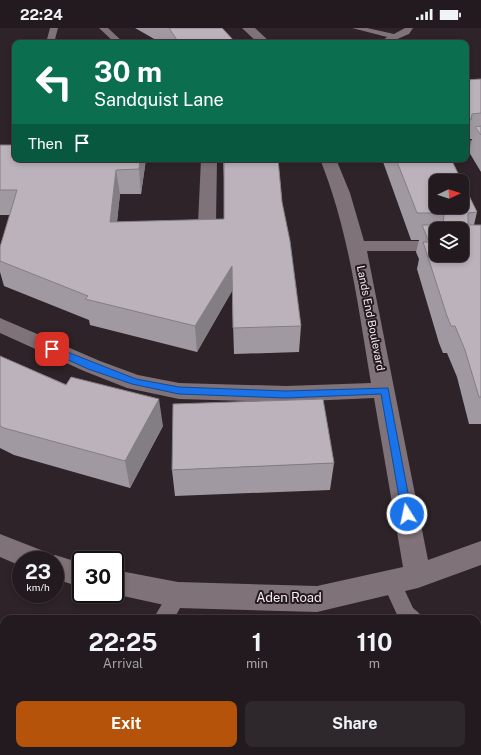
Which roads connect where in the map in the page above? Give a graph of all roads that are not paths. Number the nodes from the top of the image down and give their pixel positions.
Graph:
1 (54, 28) edge
2 (103, 28) edge
3 (248, 28) edge
4 (356, 28) edge
5 (409, 28) edge
6 (396, 37) junction
7 (51, 40) edge
8 (117, 40) edge
9 (262, 40) edge
10 (388, 40) edge
11 (481, 144) edge
12 (469, 146) edge
13 (209, 162) edge
14 (329, 162) edge
15 (207, 223) edge
16 (357, 246) junction
17 (429, 246) edge
18 (0, 325) edge
19 (384, 390) junction
20 (0, 545) edge
21 (15, 551) edge
22 (481, 553) edge
23 (418, 576) junction
24 (391, 582) junction
25 (124, 584) edge
26 (178, 595) junction
27 (166, 615) edge
28 (407, 615) edge

1 - 7 lane
2 - 8 lane
3 - 9 street
4 - 6 lane
5 - 6 lane
6 - 10 lane
11 - 12 street
13 - 15 street
14 - 16 street, Lands End Boulevard
16 - 17 street
16 - 19 street, Lands End Boulevard
18 - 19 street
19 - 23 street, Lands End Boulevard
20 - 21 street
22 - 23 street, Aden Road
23 - 24 street, Aden Road
24 - 26 street, Aden Road
24 - 28 lane
25 - 26 street, Aden Road
26 - 27 lane

